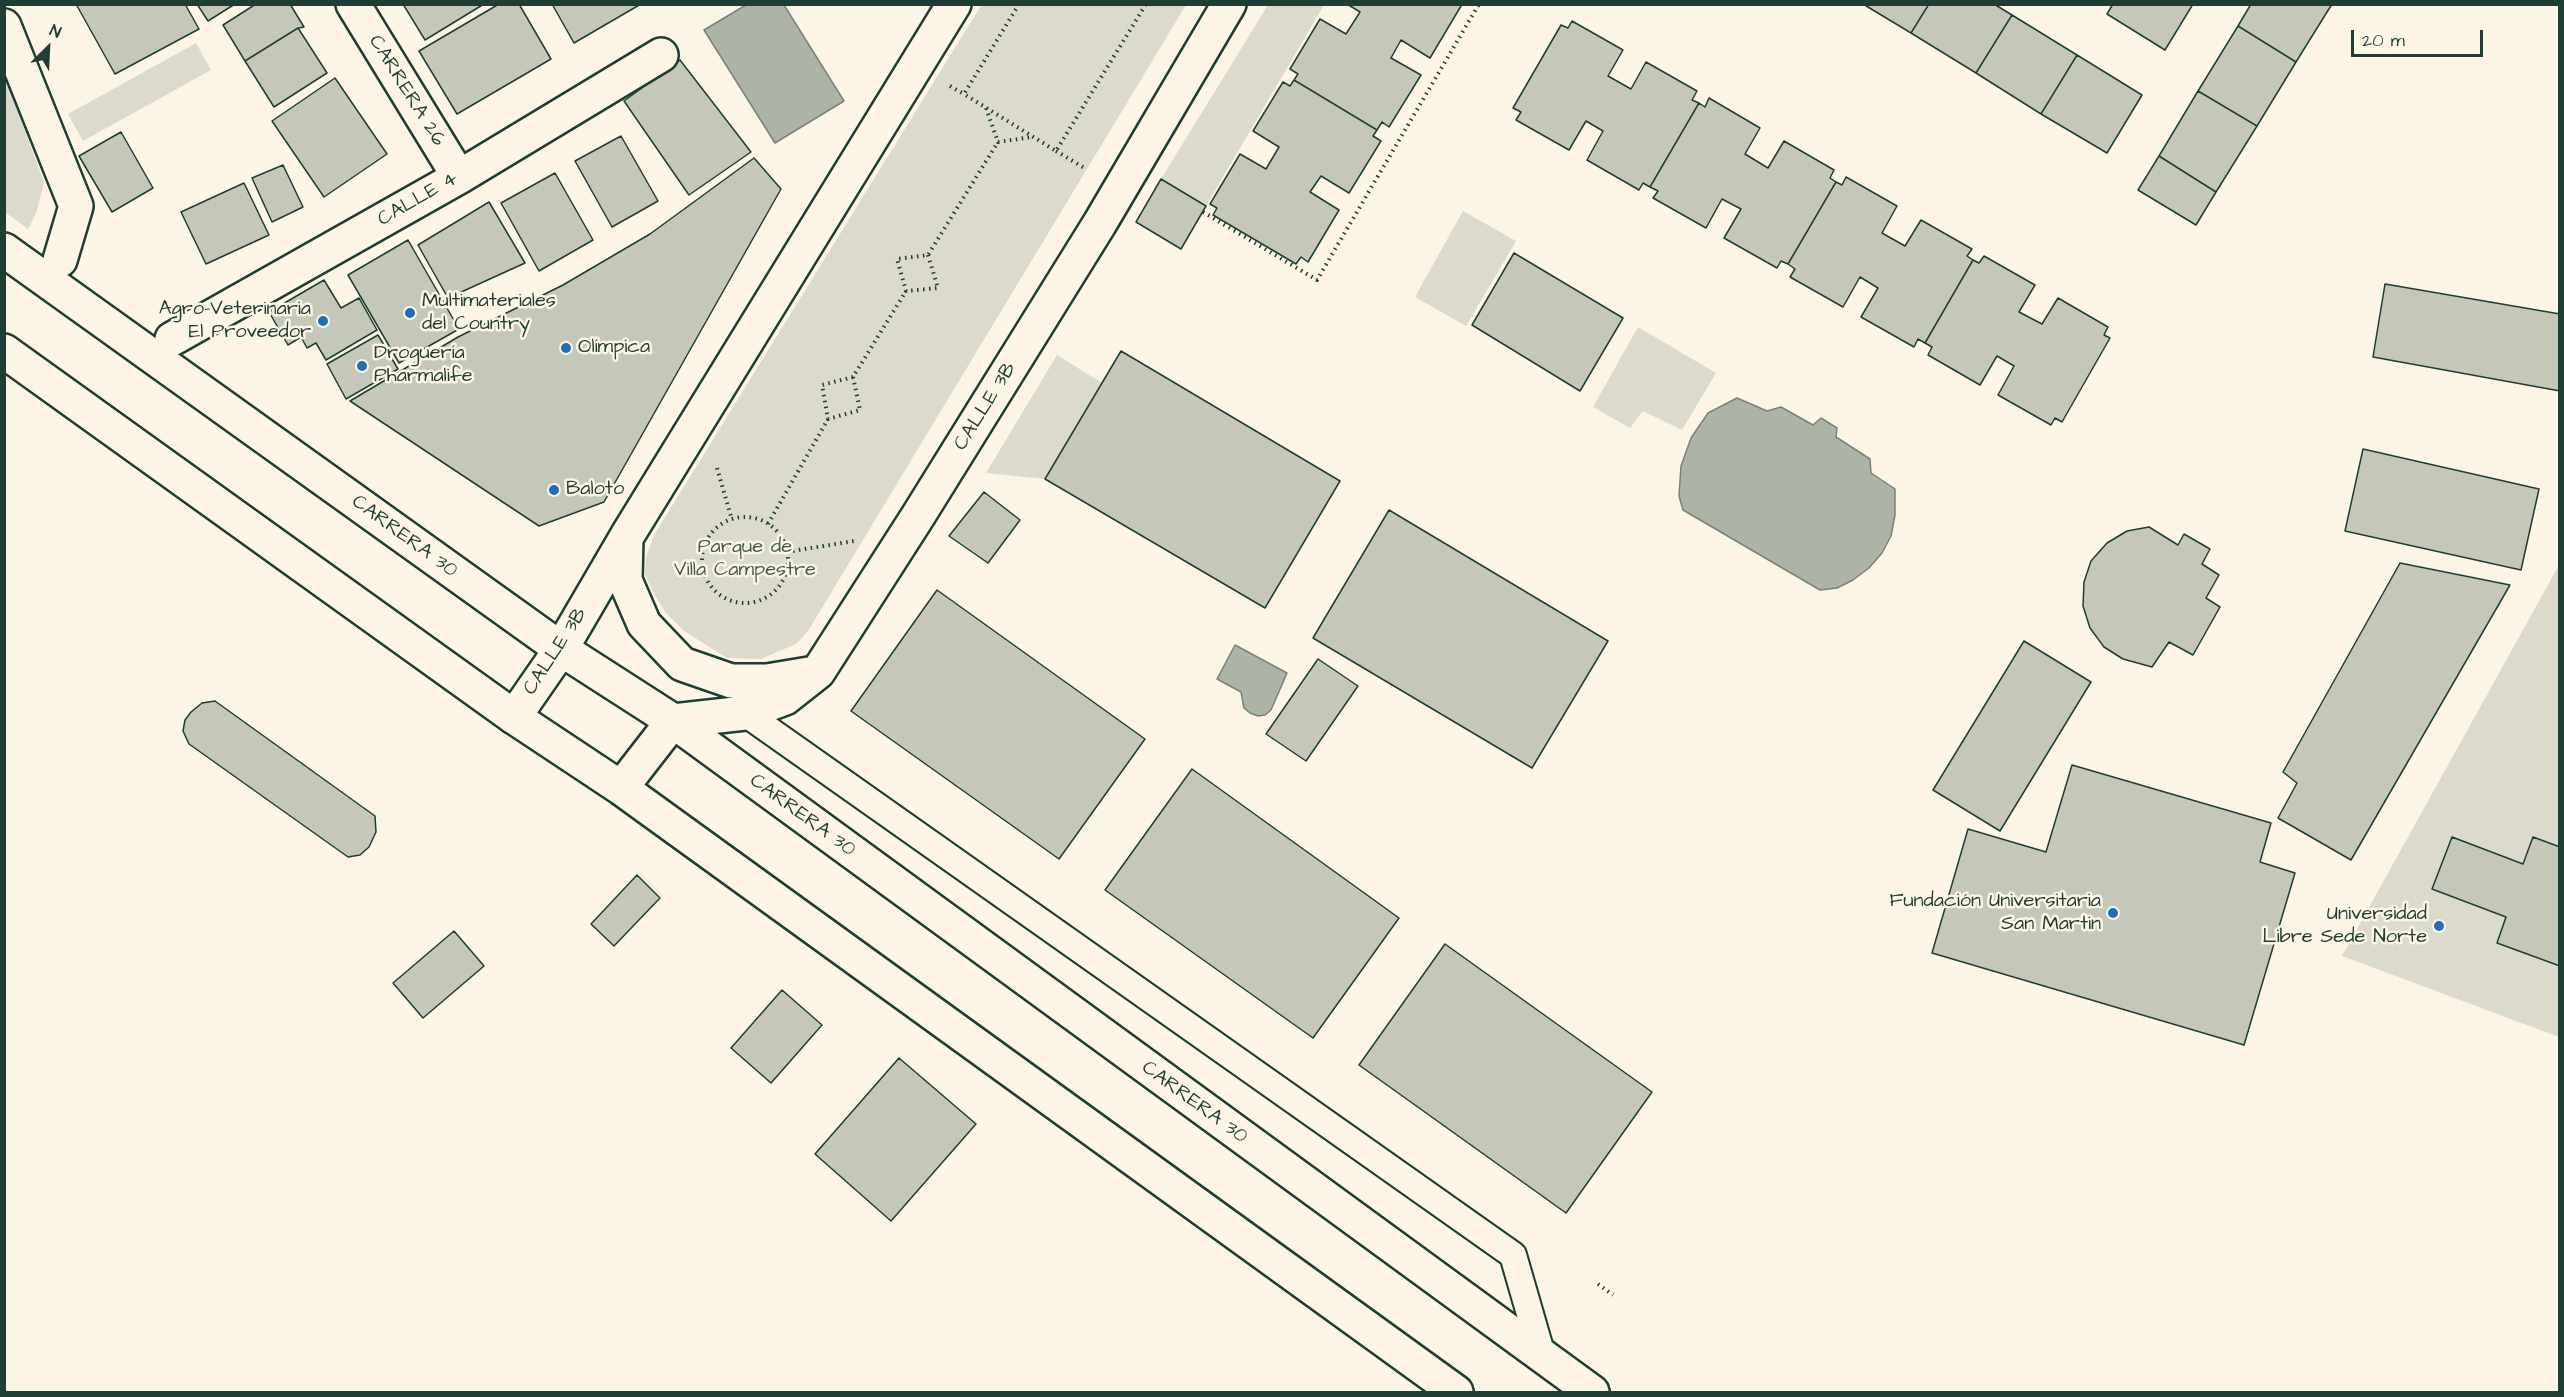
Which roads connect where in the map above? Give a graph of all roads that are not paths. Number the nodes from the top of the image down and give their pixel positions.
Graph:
1 (352, 4) edge
2 (954, 4) edge
3 (1229, 4) edge
4 (4, 26) edge
5 (661, 55) dead end
6 (459, 177) junction
7 (4, 242) edge
8 (4, 250) edge
9 (60, 260) dead end
10 (172, 339) dead end
11 (4, 351) edge
12 (386, 525) junction
13 (627, 536) junction
14 (561, 649) junction
15 (818, 672) junction
16 (745, 713) junction
17 (514, 717) junction
18 (673, 721) junction
19 (621, 788) junction
20 (1543, 1359) junction
21 (1456, 1392) edge
22 (1592, 1392) edge

1 - 6 main road, CARRERA 26
2 - 13 main road, CALLE 3B
3 - 15 main road, CALLE 3B
4 - 9 main road
5 - 6 main road, CALLE 4
6 - 10 main road, CALLE 4
7 - 12 main road
8 - 12 main road, CARRERA 30
11 - 17 main road
12 - 14 main road, CARRERA 30
13 - 14 main road, CALLE 3B
13 - 15 main road
14 - 17 main road, CALLE 3B
14 - 18 main road, CARRERA 30
15 - 16 main road, CALLE 3B
16 - 18 main road, CALLE 3B
16 - 20 lane
17 - 19 main road
18 - 19 main road
18 - 20 main road, CARRERA 30
19 - 21 main road
20 - 22 main road, CARRERA 30

